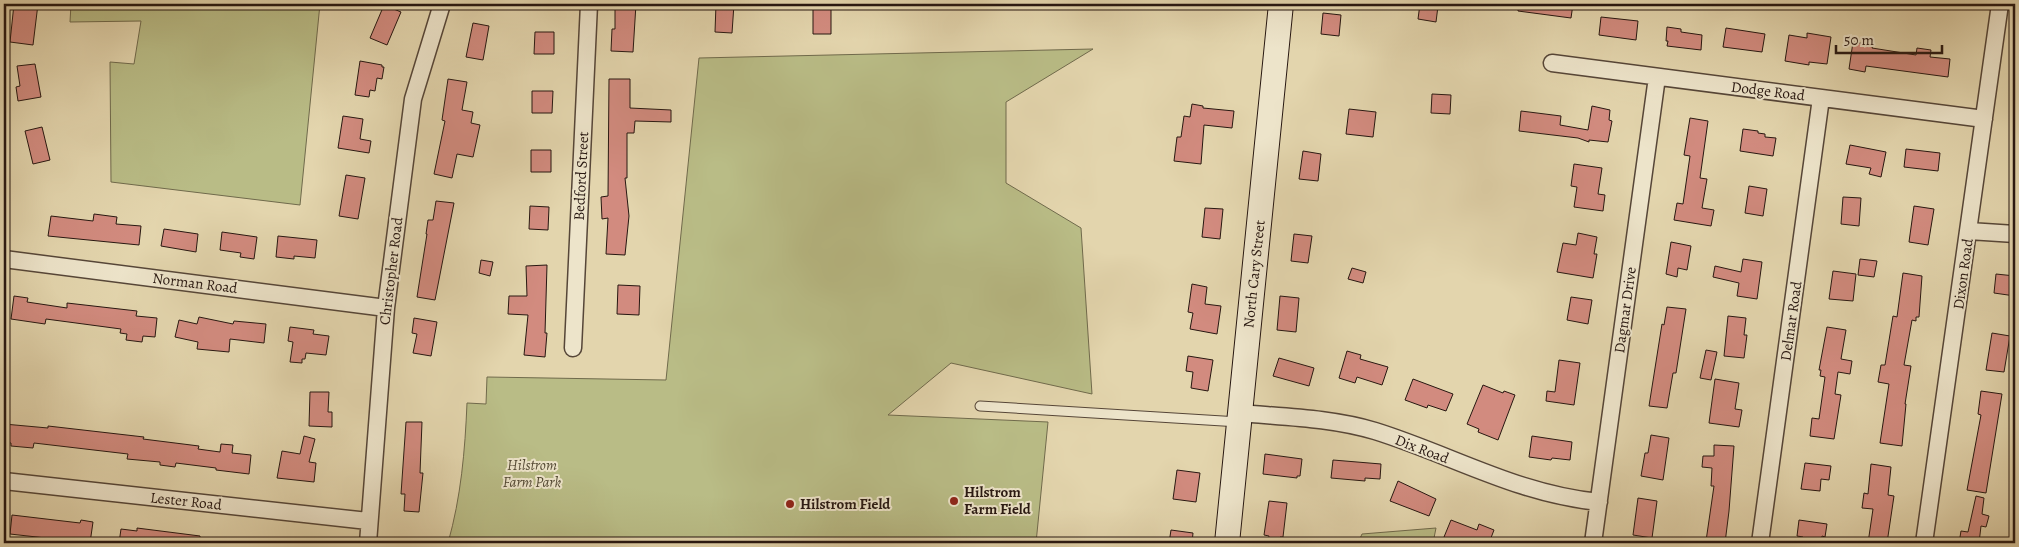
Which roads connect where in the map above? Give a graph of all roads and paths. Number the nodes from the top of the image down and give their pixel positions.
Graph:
1 (442, 4) edge
2 (589, 4) edge
3 (1282, 4) edge
4 (2000, 4) edge
5 (1552, 63) dead end
6 (1656, 77) junction
7 (1821, 98) junction
8 (1984, 120) junction
9 (1969, 231) junction
10 (2015, 234) edge
11 (4, 259) edge
12 (386, 308) junction
13 (573, 348) dead end
14 (980, 406) dead end
15 (1240, 418) junction
16 (4, 481) edge
17 (1599, 502) junction
18 (368, 521) junction
19 (368, 543) edge
20 (1227, 543) edge
21 (1593, 543) edge
22 (1760, 543) edge
23 (1924, 543) edge

1 - 12 street, Christopher Road
2 - 13 street, Bedford Street
3 - 15 main road, North Cary Street
4 - 8 street, Dixon Road
5 - 6 street, Dodge Road
6 - 7 street, Dodge Road
6 - 17 street, Dagmar Drive
7 - 8 street, Dodge Road
7 - 22 street, Delmar Road
8 - 9 street, Dixon Road
9 - 10 street
9 - 23 street, Dixon Road
11 - 12 street, Norman Road
12 - 18 street, Christopher Road
14 - 15 lane
15 - 17 street, Dix Road
15 - 20 main road, North Cary Street
16 - 18 street, Lester Road
17 - 21 street, Dagmar Drive
18 - 19 street, Christopher Road

